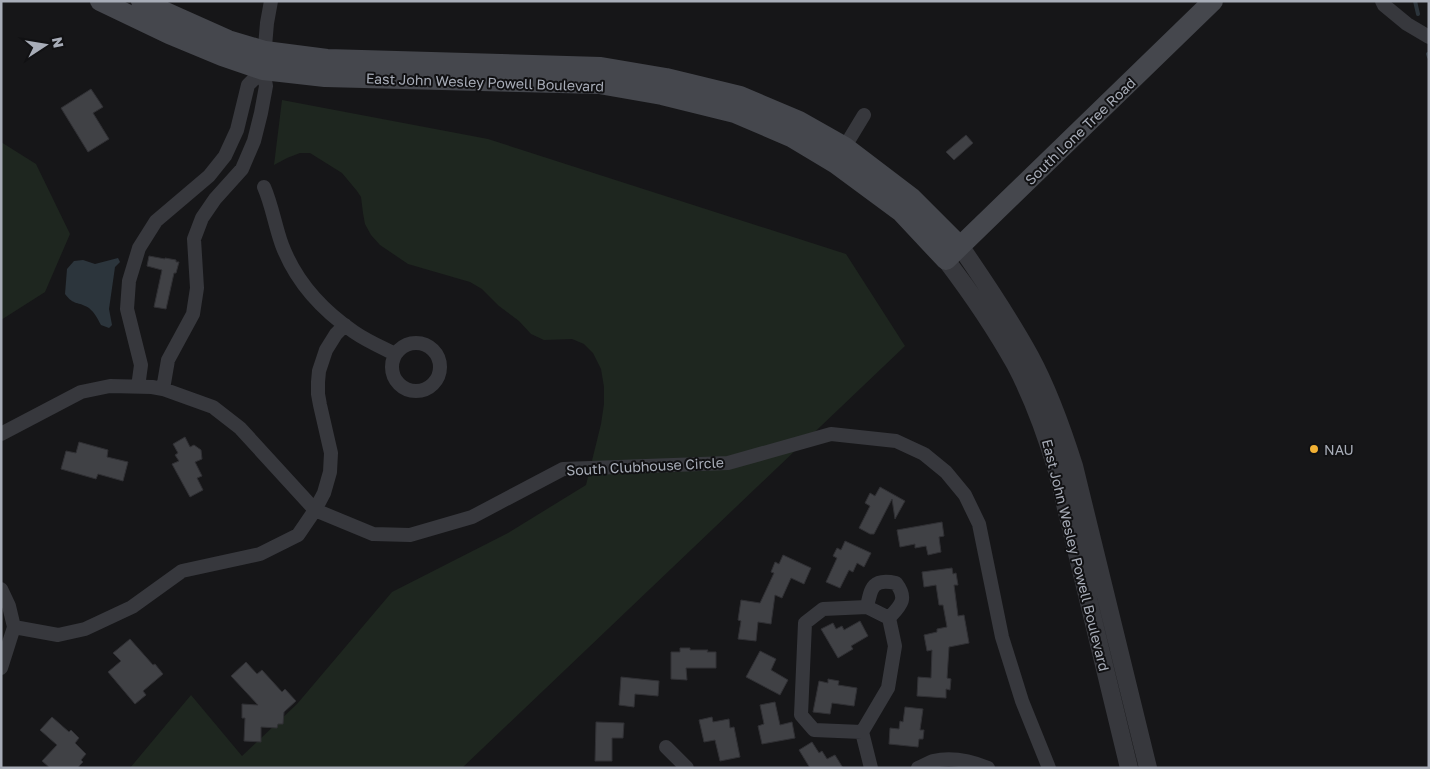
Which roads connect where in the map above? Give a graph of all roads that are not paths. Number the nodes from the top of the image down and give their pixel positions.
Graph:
1 (100, 1) edge
2 (141, 1) edge
3 (270, 1) edge
4 (1214, 1) edge
5 (1382, 1) edge
6 (1429, 37) edge
7 (264, 61) junction
8 (864, 115) dead end
9 (840, 156) junction
10 (264, 186) dead end
11 (953, 253) junction
12 (345, 325) junction
13 (395, 354) dead end
14 (138, 387) junction
15 (163, 389) junction
16 (1, 434) edge
17 (315, 510) junction
18 (1, 589) edge
19 (866, 607) junction
20 (889, 618) junction
21 (14, 627) junction
22 (1, 668) edge
23 (862, 732) junction
24 (666, 747) dead end
25 (687, 768) edge
26 (871, 768) edge
27 (918, 768) edge
28 (988, 768) edge
29 (1049, 768) edge
30 (1130, 768) edge
31 (1148, 768) edge

1 - 7 main road, East John Wesley Powell Boulevard
2 - 7 main road, East John Wesley Powell Boulevard
3 - 7 street
4 - 11 main road, South Lone Tree Road
5 - 6 street
7 - 9 main road, East John Wesley Powell Boulevard
7 - 14 street
7 - 15 street
8 - 9 street
9 - 11 main road, East John Wesley Powell Boulevard
10 - 12 street
11 - 30 street, East John Wesley Powell Boulevard
11 - 31 street, East John Wesley Powell Boulevard
12 - 13 street
12 - 17 street
14 - 15 street, South Clubhouse Circle
14 - 16 street, South Clubhouse Circle
15 - 17 street, South Clubhouse Circle
17 - 21 street
17 - 29 street, South Clubhouse Circle
18 - 21 street
19 - 20 street
19 - 20 street
19 - 23 street
20 - 23 street
21 - 22 street
23 - 26 street
24 - 25 street
27 - 28 street

